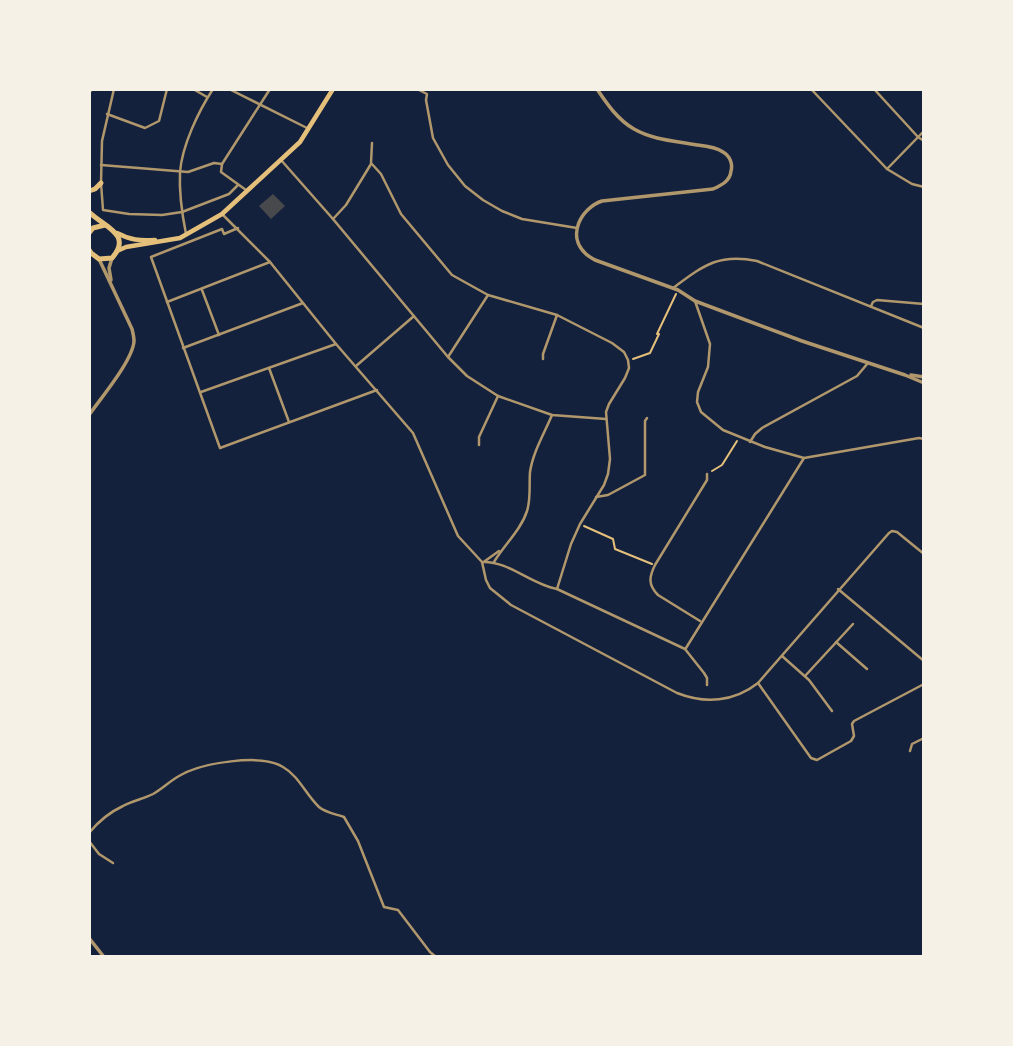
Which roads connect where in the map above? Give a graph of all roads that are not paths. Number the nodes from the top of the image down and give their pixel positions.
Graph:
1 (114, 89) edge
2 (167, 89) edge
3 (192, 89) edge
4 (213, 89) edge
5 (229, 89) edge
6 (270, 89) edge
7 (333, 89) edge
8 (417, 89) edge
9 (597, 89) edge
10 (811, 89) edge
11 (874, 89) edge
12 (207, 97) junction
13 (261, 104) junction
14 (107, 114) junction
15 (309, 129) junction
16 (924, 131) edge
17 (918, 136) junction
18 (924, 141) edge
19 (372, 143) dead end
20 (281, 160) junction
21 (372, 163) junction
22 (222, 164) junction
23 (101, 165) junction
24 (887, 169) junction
25 (180, 171) junction
26 (101, 183) junction
27 (238, 185) junction
28 (924, 187) edge
29 (89, 191) edge
30 (247, 191) junction
31 (89, 212) edge
32 (181, 212) junction
33 (222, 214) junction
34 (333, 219) junction
35 (105, 225) junction
36 (238, 228) junction
37 (577, 228) junction
38 (89, 233) edge
39 (116, 233) junction
40 (186, 234) junction
41 (89, 250) edge
42 (117, 251) junction
43 (112, 258) junction
44 (99, 259) junction
45 (270, 262) junction
46 (112, 286) junction
47 (676, 289) junction
48 (202, 290) junction
49 (488, 295) junction
50 (695, 301) junction
51 (167, 302) junction
52 (303, 303) junction
53 (924, 304) edge
54 (871, 306) junction
55 (557, 315) junction
56 (414, 316) junction
57 (924, 328) edge
58 (219, 335) junction
59 (336, 344) junction
60 (183, 348) junction
61 (448, 357) junction
62 (544, 359) dead end
63 (869, 362) junction
64 (356, 366) junction
65 (269, 368) junction
66 (905, 374) junction
67 (924, 377) edge
68 (924, 383) edge
69 (377, 390) junction
70 (200, 392) junction
71 (498, 396) junction
72 (89, 415) edge
73 (552, 415) junction
74 (647, 418) dead end
75 (606, 419) junction
76 (289, 422) junction
77 (924, 439) edge
78 (750, 442) junction
79 (479, 445) dead end
80 (804, 458) junction
81 (707, 474) road end
82 (596, 497) junction
83 (502, 549) junction
84 (924, 554) edge
85 (482, 562) junction
86 (494, 562) junction
87 (557, 589) junction
88 (838, 589) junction
89 (701, 622) junction
90 (853, 624) dead end
91 (836, 642) junction
92 (685, 649) junction
93 (782, 656) junction
94 (924, 661) edge
95 (867, 669) dead end
96 (805, 677) junction
97 (758, 683) junction
98 (924, 684) edge
99 (707, 685) dead end
100 (832, 710) dead end
101 (924, 738) edge
102 (909, 751) dead end
103 (89, 833) edge
104 (89, 841) edge
105 (113, 863) dead end
106 (89, 938) edge
107 (104, 957) edge
108 (436, 957) edge

1 - 14 street
2 - 14 street
3 - 12 street
4 - 12 street
5 - 13 street
6 - 13 street
7 - 15 main road
8 - 37 street
9 - 37 street
10 - 24 street
11 - 17 street
12 - 25 street
13 - 15 street
13 - 22 street
14 - 23 street
15 - 20 main road
16 - 17 street
17 - 18 street
17 - 24 street
19 - 21 street
20 - 30 main road
20 - 34 street
21 - 34 street
21 - 49 street
22 - 25 street
22 - 27 street
23 - 25 street
23 - 26 street
24 - 28 street
25 - 32 street
26 - 29 highway
26 - 32 street
27 - 30 street
27 - 32 street
30 - 33 main road
31 - 35 highway
32 - 40 street
33 - 36 street
33 - 40 main road
34 - 56 street
35 - 38 highway
35 - 39 highway
36 - 45 street
36 - 51 street
37 - 47 street
39 - 40 main road
39 - 42 highway
40 - 42 main road
41 - 44 highway
42 - 43 highway
43 - 44 highway
43 - 46 street
44 - 46 street
45 - 48 street
45 - 52 street
46 - 72 street
47 - 50 street
47 - 54 street
48 - 51 street
48 - 58 street
49 - 55 street
49 - 61 street
50 - 63 street
50 - 78 street
51 - 60 street
52 - 58 street
52 - 59 street
53 - 54 street
54 - 57 street
55 - 62 street
55 - 75 street
56 - 61 street
56 - 64 street
58 - 60 street
59 - 64 street
59 - 65 street
60 - 70 street
61 - 71 street
63 - 66 street
63 - 78 street
64 - 69 street
65 - 70 street
65 - 76 street
66 - 67 street
66 - 68 street
69 - 76 street
69 - 85 street
70 - 76 street
71 - 73 street
71 - 79 street
73 - 75 street
73 - 83 street
74 - 82 street
75 - 82 street
77 - 80 street
78 - 80 street
80 - 89 street
81 - 89 street
82 - 87 street
83 - 85 street
83 - 86 street
84 - 88 street
85 - 86 street
85 - 97 street
86 - 87 street
87 - 92 street
88 - 93 street
88 - 94 street
89 - 92 street
90 - 91 street
91 - 95 street
91 - 96 street
92 - 99 street
93 - 96 street
93 - 97 street
96 - 100 street
97 - 98 street
101 - 102 street
103 - 108 street
104 - 105 street
106 - 107 street

